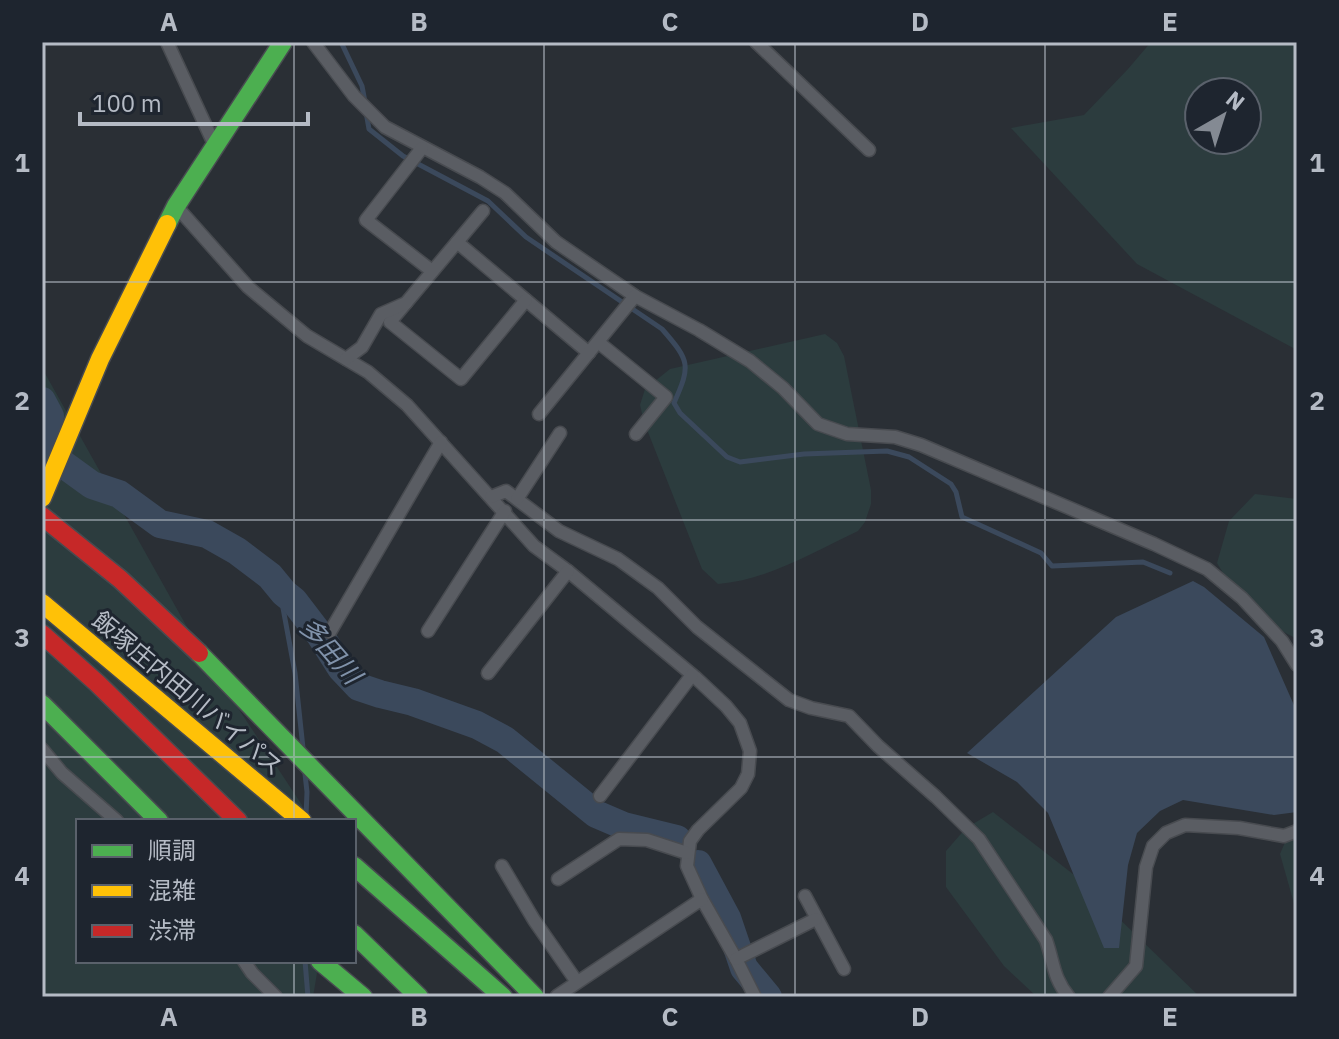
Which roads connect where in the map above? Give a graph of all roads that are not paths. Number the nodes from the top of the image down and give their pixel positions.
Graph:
1 (167, 42) edge
2 (283, 42) edge
3 (313, 42) edge
4 (756, 42) edge
5 (215, 146) junction
6 (422, 148) junction
7 (869, 150) dead end
8 (176, 206) junction
9 (483, 211) dead end
10 (457, 242) junction
11 (432, 271) junction
12 (635, 296) junction
13 (526, 300) junction
14 (406, 303) junction
15 (598, 342) junction
16 (589, 353) junction
17 (346, 359) junction
18 (539, 414) dead end
19 (560, 433) dead end
20 (636, 434) dead end
21 (441, 442) junction
22 (491, 497) junction
23 (42, 498) edge
24 (517, 499) junction
25 (505, 511) junction
26 (42, 516) edge
27 (568, 571) junction
28 (42, 603) edge
29 (428, 631) dead end
30 (330, 632) dead end
31 (42, 634) edge
32 (1297, 665) edge
33 (488, 673) dead end
34 (692, 675) junction
35 (42, 704) edge
36 (42, 749) edge
37 (600, 796) dead end
38 (115, 819) edge
39 (157, 819) edge
40 (236, 819) edge
41 (300, 819) edge
42 (1297, 831) edge
43 (687, 853) junction
44 (502, 866) dead end
45 (356, 868) edge
46 (558, 879) dead end
47 (805, 896) dead end
48 (702, 899) junction
49 (816, 919) junction
50 (356, 936) edge
51 (736, 959) junction
52 (245, 963) edge
53 (322, 963) edge
54 (844, 969) dead end
55 (577, 982) junction
56 (557, 996) edge
57 (276, 997) edge
58 (363, 997) edge
59 (419, 997) edge
60 (503, 997) edge
61 (535, 997) edge
62 (755, 997) edge
63 (1069, 997) edge
64 (1109, 997) edge

1 - 5 street
2 - 5 main road
3 - 6 street
4 - 7 street
5 - 8 main road
6 - 11 street
6 - 12 street
8 - 17 street
8 - 23 main road
9 - 10 street
10 - 11 street
10 - 13 street
11 - 14 street
12 - 15 street
12 - 32 street
13 - 14 street
13 - 16 street
14 - 17 street
15 - 16 street
15 - 20 street
16 - 18 street
17 - 21 street
19 - 24 street
21 - 22 street
21 - 30 street
22 - 24 street
22 - 25 street
24 - 63 street
25 - 27 street
25 - 29 street
26 - 61 main road
27 - 33 street
27 - 34 street
28 - 41 main road, 飯塚庄内田川バイパス
31 - 40 main road, 飯塚庄内田川バイパス
34 - 37 street
34 - 43 street
35 - 39 main road
36 - 38 street
42 - 64 street
43 - 46 street
43 - 48 street
44 - 55 street
45 - 60 main road
47 - 49 street
48 - 51 street
48 - 55 street
49 - 51 street
49 - 54 street
50 - 59 main road
51 - 62 street
52 - 57 street
53 - 58 main road
55 - 56 street

